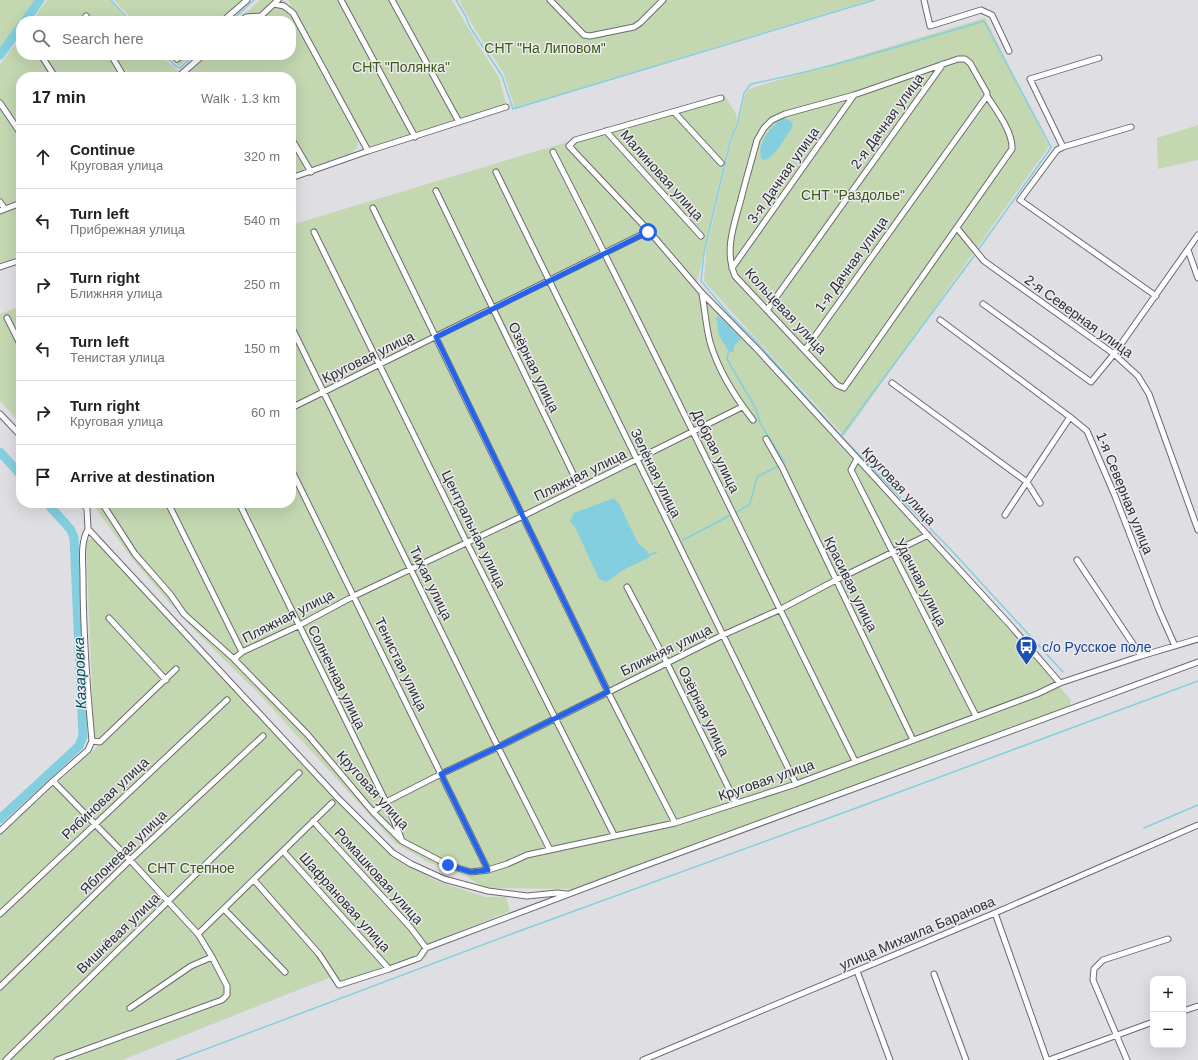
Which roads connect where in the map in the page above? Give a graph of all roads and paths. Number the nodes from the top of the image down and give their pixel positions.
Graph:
1 (247, 0) edge
2 (341, 0) edge
3 (392, 0) edge
4 (550, 0) edge
5 (664, 0) edge
6 (924, 0) edge
7 (276, 2) edge
8 (229, 16) edge
9 (261, 16) edge
10 (295, 16) edge
11 (296, 19) edge
12 (1009, 51) dead end
13 (1099, 58) dead end
14 (44, 60) edge
15 (114, 60) edge
16 (197, 60) edge
17 (943, 64) junction
18 (52, 72) edge
19 (121, 72) edge
20 (184, 72) edge
21 (854, 95) junction
22 (987, 96) junction
23 (721, 98) dead end
24 (0, 103) edge
25 (506, 107) dead end
26 (674, 112) junction
27 (459, 122) junction
28 (16, 127) edge
29 (1131, 127) dead end
30 (606, 131) junction
31 (415, 137) junction
32 (296, 146) edge
33 (1063, 146) junction
34 (368, 151) junction
35 (553, 152) dead end
36 (721, 163) dead end
37 (311, 172) junction
38 (496, 172) dead end
39 (296, 176) edge
40 (436, 191) dead end
41 (0, 202) edge
42 (16, 205) edge
43 (373, 208) dead end
44 (2, 210) edge
45 (957, 228) junction
46 (314, 232) dead end
47 (648, 232) junction
48 (1198, 235) edge
49 (701, 236) dead end
50 (1188, 250) junction
51 (606, 254) junction
52 (16, 262) edge
53 (0, 267) edge
54 (732, 268) junction
55 (1198, 278) edge
56 (548, 281) junction
57 (702, 293) junction
58 (1156, 296) junction
59 (984, 304) dead end
60 (493, 309) junction
61 (767, 310) junction
62 (7, 318) dead end
63 (940, 320) dead end
64 (16, 336) edge
65 (296, 336) edge
66 (436, 337) junction
67 (805, 350) junction
68 (1114, 354) junction
69 (379, 364) junction
70 (892, 383) dead end
71 (324, 393) junction
72 (296, 406) edge
73 (742, 407) junction
74 (0, 414) edge
75 (1070, 417) junction
76 (753, 420) dead end
77 (16, 431) edge
78 (693, 431) junction
79 (766, 439) dead end
80 (857, 459) junction
81 (636, 460) junction
82 (296, 479) edge
83 (1027, 482) junction
84 (580, 488) junction
85 (1040, 503) dead end
86 (86, 508) edge
87 (105, 508) edge
88 (170, 508) edge
89 (241, 508) edge
90 (1005, 515) dead end
91 (523, 516) junction
92 (88, 529) junction
93 (1198, 530) edge
94 (928, 535) junction
95 (467, 543) junction
96 (892, 552) junction
97 (1077, 560) dead end
98 (411, 570) junction
99 (836, 580) junction
100 (627, 587) dead end
101 (354, 596) junction
102 (779, 610) junction
103 (108, 618) dead end
104 (298, 626) junction
105 (723, 635) junction
106 (1198, 639) edge
107 (1175, 646) junction
108 (242, 652) junction
109 (1141, 656) junction
110 (234, 659) junction
111 (1198, 662) edge
112 (667, 663) junction
113 (176, 669) dead end
114 (166, 680) junction
115 (1060, 683) junction
116 (608, 692) junction
117 (227, 700) dead end
118 (976, 716) junction
119 (555, 719) junction
120 (263, 736) dead end
121 (914, 740) junction
122 (92, 741) junction
123 (498, 747) junction
124 (855, 761) junction
125 (299, 773) dead end
126 (441, 774) junction
127 (52, 781) junction
128 (796, 784) junction
129 (386, 802) junction
130 (332, 803) dead end
131 (736, 803) junction
132 (373, 812) junction
133 (313, 821) junction
134 (675, 823) junction
135 (95, 824) junction
136 (1198, 825) edge
137 (0, 831) edge
138 (614, 835) junction
139 (402, 841) junction
140 (550, 850) junction
141 (283, 851) junction
142 (130, 860) junction
143 (488, 870) junction
144 (254, 880) junction
145 (568, 894) junction
146 (168, 901) junction
147 (224, 909) junction
148 (995, 913) junction
149 (0, 914) edge
150 (198, 934) junction
151 (1168, 939) dead end
152 (426, 948) junction
153 (212, 957) junction
154 (389, 969) junction
155 (857, 971) junction
156 (285, 972) dead end
157 (934, 974) dead end
158 (0, 987) edge
159 (1198, 1006) edge
160 (130, 1008) dead end
161 (1186, 1010) edge
162 (1150, 1023) edge
163 (1117, 1035) junction
164 (647, 1059) edge
165 (6, 1060) edge
166 (57, 1060) edge
167 (890, 1060) edge
168 (966, 1060) edge
169 (1048, 1060) edge
170 (1127, 1060) edge

1 - 8 street
2 - 31 street
3 - 27 street
4 - 5 street
6 - 12 street
7 - 9 street
7 - 10 street
11 - 34 street
13 - 33 street
14 - 18 street
15 - 19 street
16 - 20 street
17 - 21 street, Кольцевая улица
17 - 22 street, Кольцевая улица
17 - 61 street, 2-я Дачная улица
21 - 54 street, 3-я Дачная улица
21 - 54 street, Кольцевая улица
22 - 45 street, Кольцевая улица
22 - 67 street, 1-я Дачная улица
23 - 26 street
24 - 28 street
25 - 27 street
26 - 30 street
26 - 36 street
27 - 31 street
29 - 33 street
30 - 47 street, Круговая улица
30 - 49 street, Малиновая улица
31 - 34 street
32 - 37 street
33 - 58 street
34 - 37 street
35 - 51 street, Добрая улица
37 - 39 street
38 - 56 street, Зелёная улица
40 - 60 street, Озёрная улица
41 - 44 street
42 - 44 street
43 - 66 street
45 - 67 street, Кольцевая улица
45 - 68 street, 2-я Северная улица
46 - 69 street, Центральная улица
47 - 51 street, Круговая улица
47 - 57 street, Круговая улица
48 - 50 street
50 - 55 street
50 - 58 street
51 - 56 street, Круговая улица
51 - 78 street, Добрая улица
52 - 53 street
54 - 61 street, Кольцевая улица
56 - 60 street, Круговая улица
56 - 81 street, Зелёная улица
57 - 73 street
57 - 80 street, Круговая улица
58 - 68 street
59 - 68 street
60 - 66 street, Круговая улица
60 - 84 street, Озёрная улица
61 - 67 street, Кольцевая улица
62 - 64 street
63 - 75 street, 1-я Северная улица
65 - 71 street, Тихая улица
66 - 69 street, Круговая улица
66 - 91 street
68 - 93 street, 2-я Северная улица
69 - 71 street, Круговая улица
69 - 95 street, Центральная улица
70 - 83 street
71 - 72 street, Круговая улица
71 - 98 street, Тихая улица
73 - 76 street
73 - 78 street, Пляжная улица
74 - 77 street
75 - 83 street
75 - 107 street, 1-я Северная улица
78 - 81 street, Пляжная улица
78 - 102 street, Добрая улица
79 - 99 street, Красивая улица
80 - 94 street, Круговая улица
80 - 96 street, Удачная улица
81 - 84 street, Пляжная улица
81 - 105 street, Зелёная улица
82 - 101 street, Тенистая улица
83 - 85 street
83 - 90 street
84 - 91 street, Пляжная улица
86 - 92 street
87 - 110 street, Круговая улица
88 - 108 street
89 - 104 street, Солнечная улица
91 - 95 street, Пляжная улица
91 - 116 street
92 - 122 street
92 - 145 street
94 - 96 street, Ближняя улица
94 - 115 street, Круговая улица
95 - 98 street, Пляжная улица
95 - 119 street, Центральная улица
96 - 99 street, Ближняя улица
96 - 118 street, Удачная улица
97 - 109 street
98 - 101 street, Пляжная улица
98 - 123 street, Тихая улица
99 - 102 street, Ближняя улица
99 - 121 street, Красивая улица
100 - 112 street, Озёрная улица
101 - 104 street, Пляжная улица
101 - 126 street, Тенистая улица
102 - 105 street, Ближняя улица
102 - 124 street, Добрая улица
103 - 114 street
104 - 108 street, Пляжная улица
104 - 129 street, Солнечная улица
105 - 112 street, Ближняя улица
105 - 128 street, Зелёная улица
106 - 107 street
107 - 109 street
108 - 110 street, Пляжная улица
109 - 115 street
110 - 132 street, Круговая улица
111 - 145 street
112 - 116 street, Ближняя улица
112 - 131 street, Озёрная улица
113 - 114 street
114 - 122 street
115 - 118 street, Круговая улица
116 - 119 street, Ближняя улица
116 - 134 street
117 - 135 street, Рябиновая улица
118 - 121 street, Круговая улица
119 - 123 street, Ближняя улица
119 - 138 street, Центральная улица
120 - 142 street, Яблоневая улица
121 - 124 street, Круговая улица
122 - 127 street
123 - 126 street, Ближняя улица
123 - 140 street, Тихая улица
124 - 128 street, Круговая улица
125 - 146 street, Вишнёвая улица
126 - 129 street, Ближняя улица
126 - 143 street, Тенистая улица
127 - 135 street
127 - 137 street
128 - 131 street, Круговая улица
129 - 132 street, Ближняя улица
129 - 139 street, Солнечная улица
130 - 133 street
131 - 134 street, Круговая улица
132 - 139 street, Круговая улица
133 - 141 street
133 - 152 street, Ромашковая улица
134 - 138 street, Круговая улица
135 - 142 street
135 - 149 street, Рябиновая улица
136 - 148 street, улица Михаила Баранова
138 - 140 street, Круговая улица
139 - 143 street, Круговая улица
140 - 143 street, Круговая улица
141 - 144 street
141 - 154 street, Шафрановая улица
142 - 146 street
142 - 158 street, Яблоневая улица
144 - 147 street
144 - 154 street
145 - 152 street
146 - 150 street
146 - 165 street, Вишнёвая улица
147 - 150 street
147 - 156 street
148 - 155 street, улица Михаила Баранова
148 - 169 street
150 - 153 street
151 - 163 street
152 - 154 street
153 - 160 street
153 - 166 street
155 - 164 street, улица Михаила Баранова
155 - 167 street
157 - 168 street
159 - 161 street
162 - 163 street
163 - 169 street
163 - 170 street

